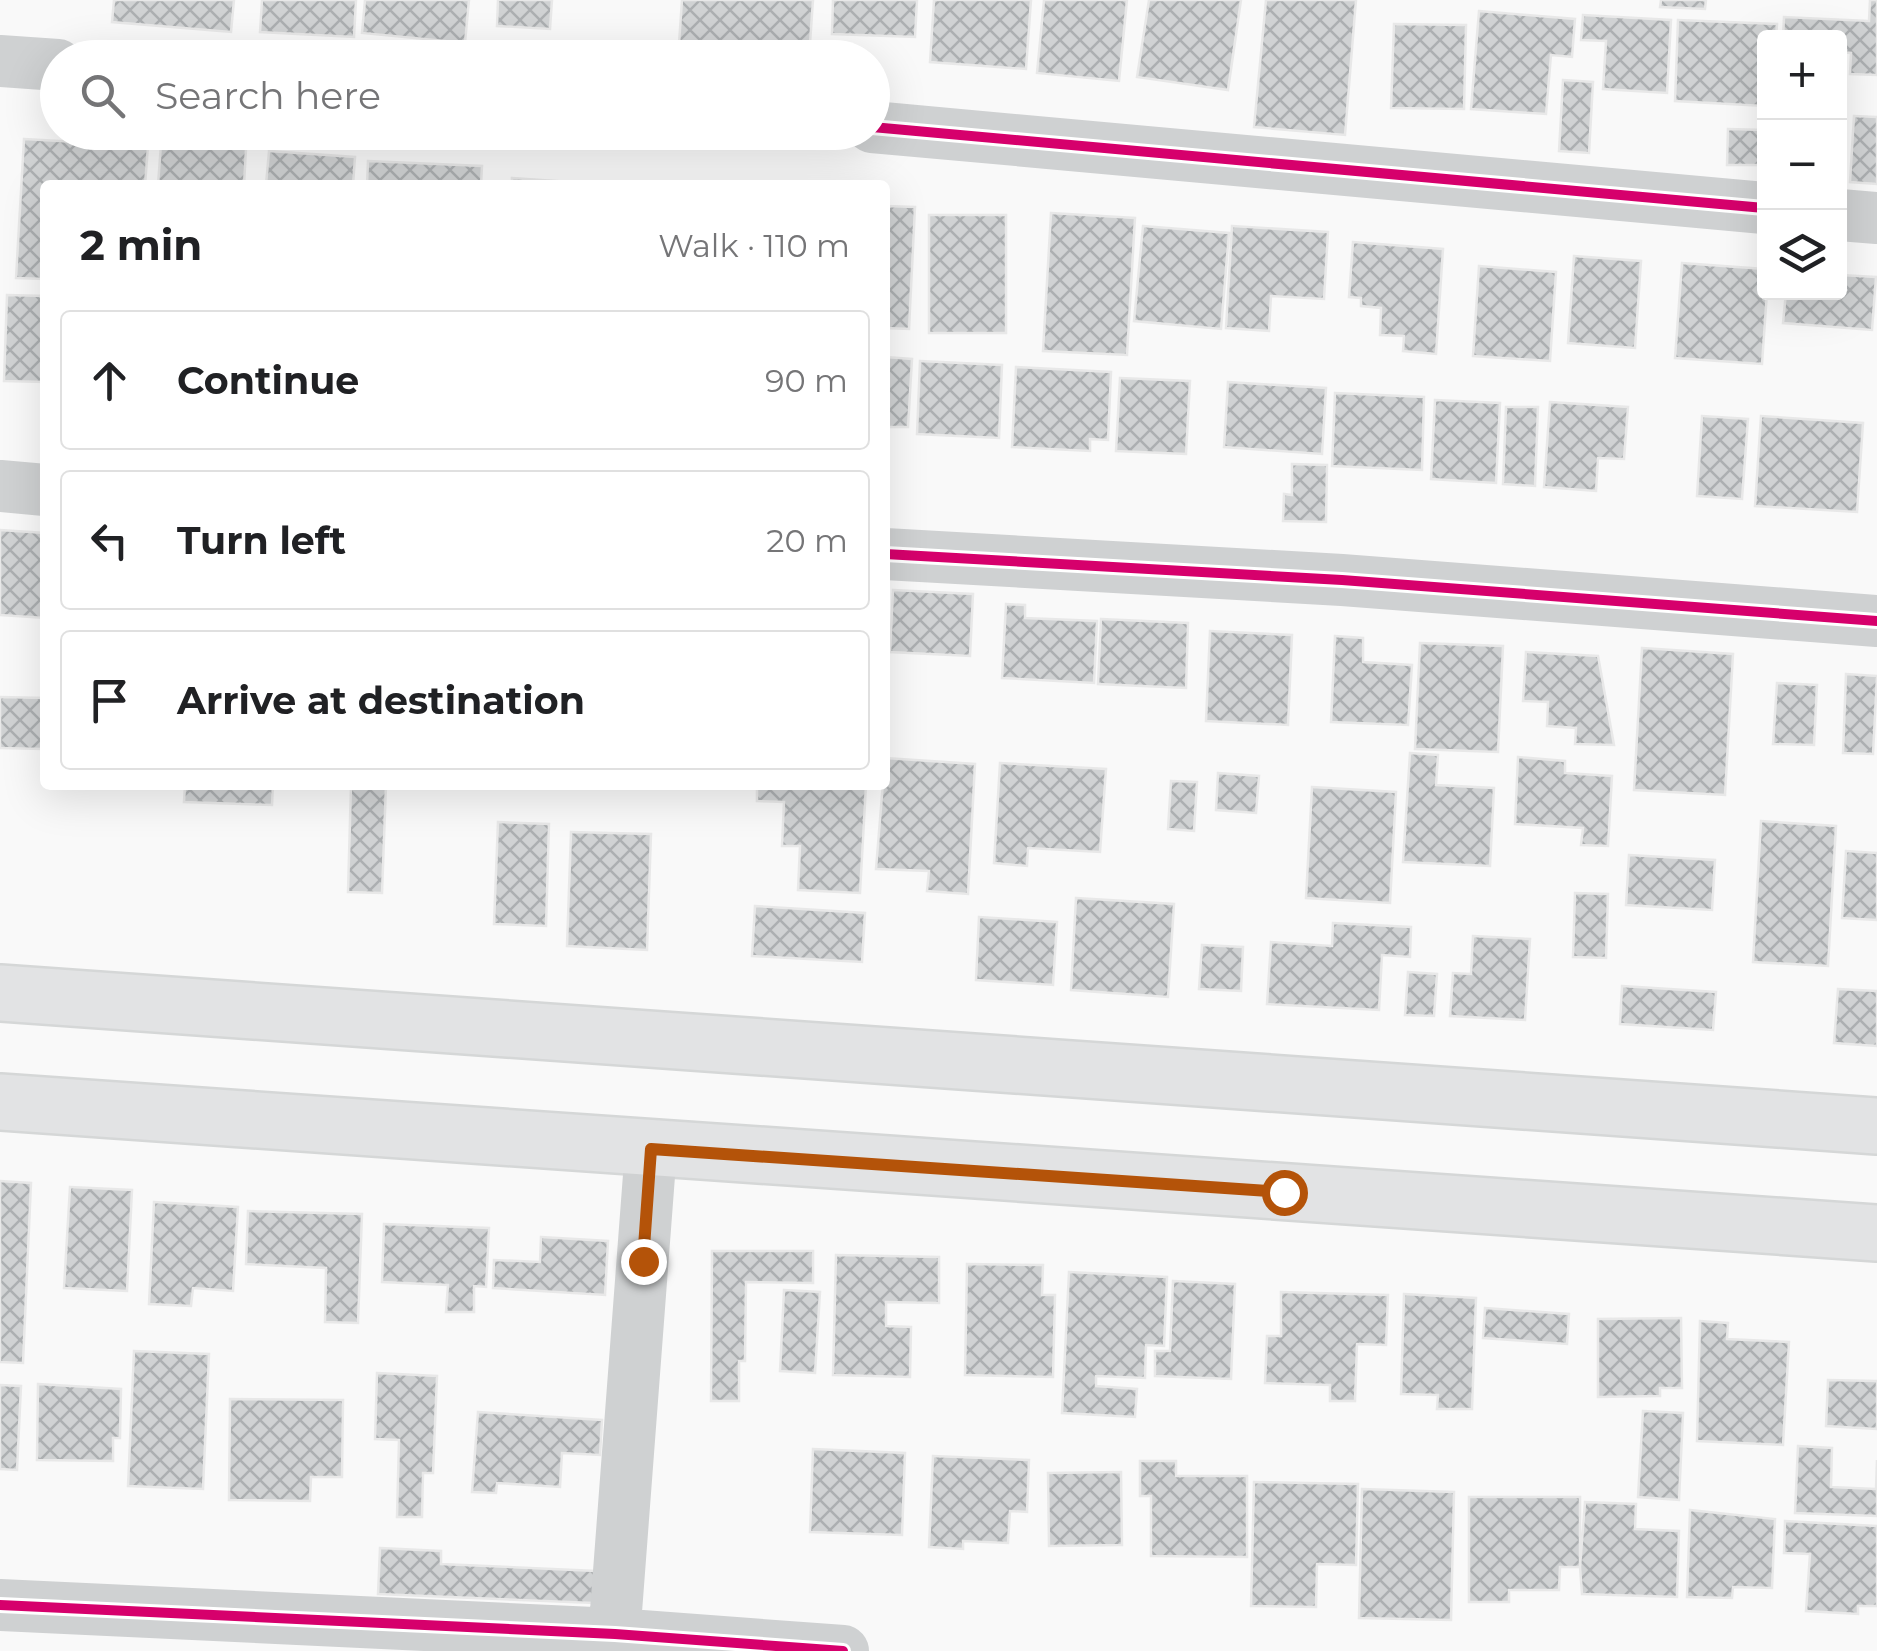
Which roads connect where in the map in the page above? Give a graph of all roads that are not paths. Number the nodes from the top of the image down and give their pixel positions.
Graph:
1 (0, 61) edge
2 (40, 64) edge
3 (890, 129) edge
4 (1757, 207) edge
5 (1847, 216) edge
6 (1877, 218) edge
7 (0, 486) edge
8 (40, 490) edge
9 (890, 554) edge
10 (1877, 621) edge
11 (0, 993) edge
12 (0, 1102) edge
13 (1877, 1126) edge
14 (651, 1149) junction
15 (1877, 1233) edge
16 (0, 1606) edge
17 (614, 1642) edge
18 (843, 1651) edge

1 - 2 street
3 - 4 street
5 - 6 street
7 - 8 street
9 - 10 street
11 - 13 main road
12 - 14 main road
14 - 15 main road
14 - 17 street
16 - 17 street
17 - 18 street

